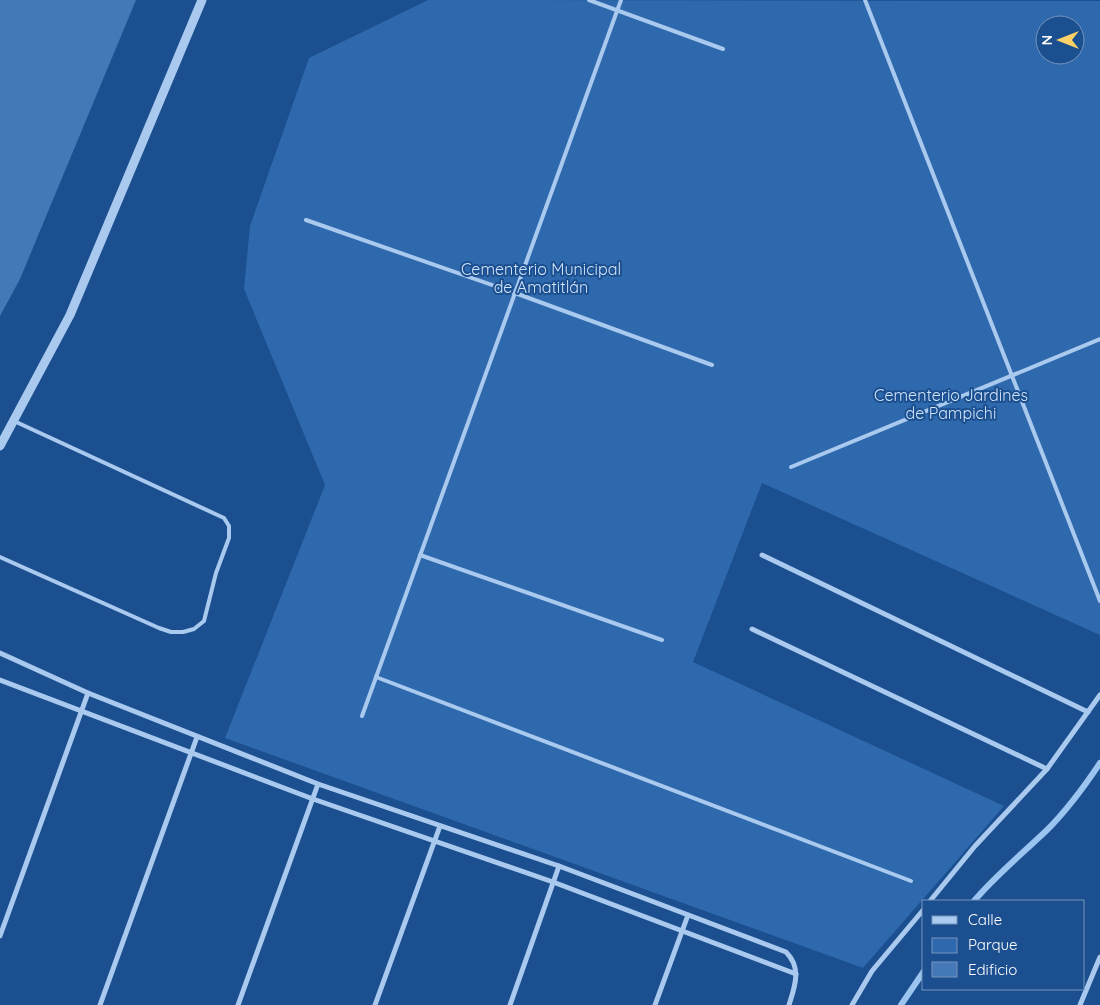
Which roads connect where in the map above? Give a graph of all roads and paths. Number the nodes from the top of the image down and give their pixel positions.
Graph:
1 (202, 0) edge
2 (589, 0) edge
3 (621, 0) edge
4 (864, 0) edge
5 (617, 10) junction
6 (723, 49) dead end
7 (306, 220) dead end
8 (515, 293) junction
9 (1100, 338) edge
10 (712, 364) dead end
11 (1012, 375) junction
12 (13, 421) junction
13 (0, 446) edge
14 (791, 467) dead end
15 (420, 555) junction
16 (762, 555) dead end
17 (0, 557) edge
18 (1100, 600) edge
19 (752, 629) dead end
20 (662, 640) dead end
21 (0, 654) edge
22 (376, 677) junction
23 (0, 680) edge
24 (88, 693) junction
25 (1100, 695) edge
26 (82, 710) junction
27 (1088, 712) junction
28 (362, 716) dead end
29 (197, 737) junction
30 (191, 752) junction
31 (1047, 768) junction
32 (318, 784) junction
33 (313, 799) junction
34 (440, 826) junction
35 (434, 841) junction
36 (559, 866) junction
37 (911, 881) dead end
38 (553, 882) junction
39 (931, 900) edge
40 (922, 911) edge
41 (688, 915) junction
42 (682, 931) junction
43 (0, 936) edge
44 (1100, 957) edge
45 (796, 974) junction
46 (100, 1005) edge
47 (238, 1005) edge
48 (375, 1005) edge
49 (510, 1005) edge
50 (655, 1005) edge
51 (789, 1005) edge
52 (852, 1005) edge
53 (1080, 1005) edge

1 - 12 street
2 - 5 lane
3 - 5 lane
4 - 11 lane
5 - 6 lane
5 - 8 lane
7 - 8 lane
8 - 10 lane
8 - 15 lane
9 - 11 lane
11 - 14 lane
11 - 18 lane
12 - 13 street
12 - 17 lane
15 - 20 lane
15 - 22 lane
16 - 27 street
19 - 31 street
21 - 24 street
22 - 28 lane
22 - 37 lane
23 - 26 street
24 - 26 street
24 - 29 street
25 - 27 street
26 - 30 street
26 - 43 street
27 - 31 street
29 - 30 street
29 - 32 street
30 - 33 street
30 - 46 street
31 - 39 street
32 - 33 street
32 - 34 street
33 - 35 street
33 - 47 street
34 - 35 street
34 - 36 street
35 - 38 street
35 - 48 street
36 - 38 street
36 - 41 street
38 - 42 street
38 - 49 street
40 - 52 street
41 - 42 street
41 - 45 street
42 - 45 street
42 - 50 street
44 - 53 street
45 - 51 street

